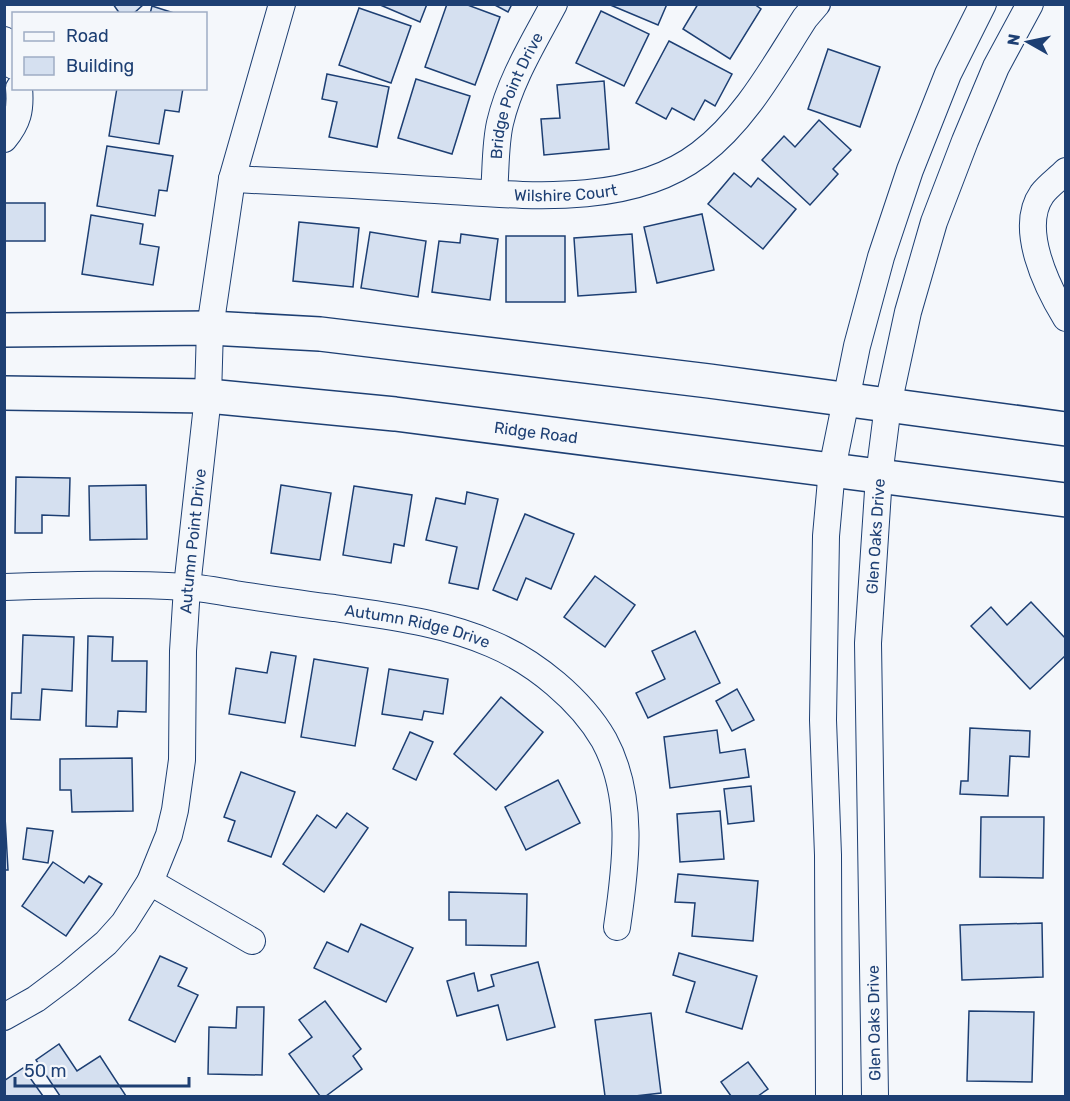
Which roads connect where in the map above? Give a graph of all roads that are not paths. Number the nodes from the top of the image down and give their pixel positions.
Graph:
1 (282, 4) edge
2 (554, 4) edge
3 (817, 4) edge
4 (983, 4) edge
5 (1030, 4) edge
6 (4, 40) edge
7 (12, 61) edge
8 (19, 90) edge
9 (4, 139) edge
10 (1065, 171) edge
11 (232, 179) junction
12 (494, 192) junction
13 (1065, 318) edge
14 (210, 328) junction
15 (4, 330) edge
16 (4, 393) edge
17 (208, 396) junction
18 (846, 399) junction
19 (888, 405) junction
20 (1065, 429) edge
21 (832, 469) junction
22 (879, 476) junction
23 (1065, 500) edge
24 (4, 587) edge
25 (187, 587) junction
26 (150, 882) junction
27 (617, 927) dead end
28 (252, 941) dead end
29 (5, 1014) edge
30 (829, 1096) edge
31 (875, 1096) edge

1 - 11 street, Autumn Point Drive
2 - 12 street, Bridge Point Drive
3 - 12 street, Wilshire Court
4 - 18 street
5 - 19 street, Glen Oaks Drive
6 - 7 street
8 - 9 street
10 - 13 street
11 - 12 street, Wilshire Court
11 - 14 street, Autumn Point Drive
14 - 15 main road
14 - 17 street, Autumn Point Drive
14 - 18 main road
16 - 17 main road, Ridge Road
17 - 21 main road, Ridge Road
17 - 25 street, Autumn Point Drive
18 - 19 main road
18 - 21 street
19 - 20 main road
19 - 22 street, Glen Oaks Drive
21 - 22 main road, Ridge Road
21 - 30 street
22 - 23 main road, Ridge Road
22 - 31 street, Glen Oaks Drive
24 - 25 street, Autumn Ridge Drive
25 - 26 street, Autumn Point Drive
25 - 27 street, Autumn Ridge Drive
26 - 28 street
26 - 29 street, Autumn Point Drive

